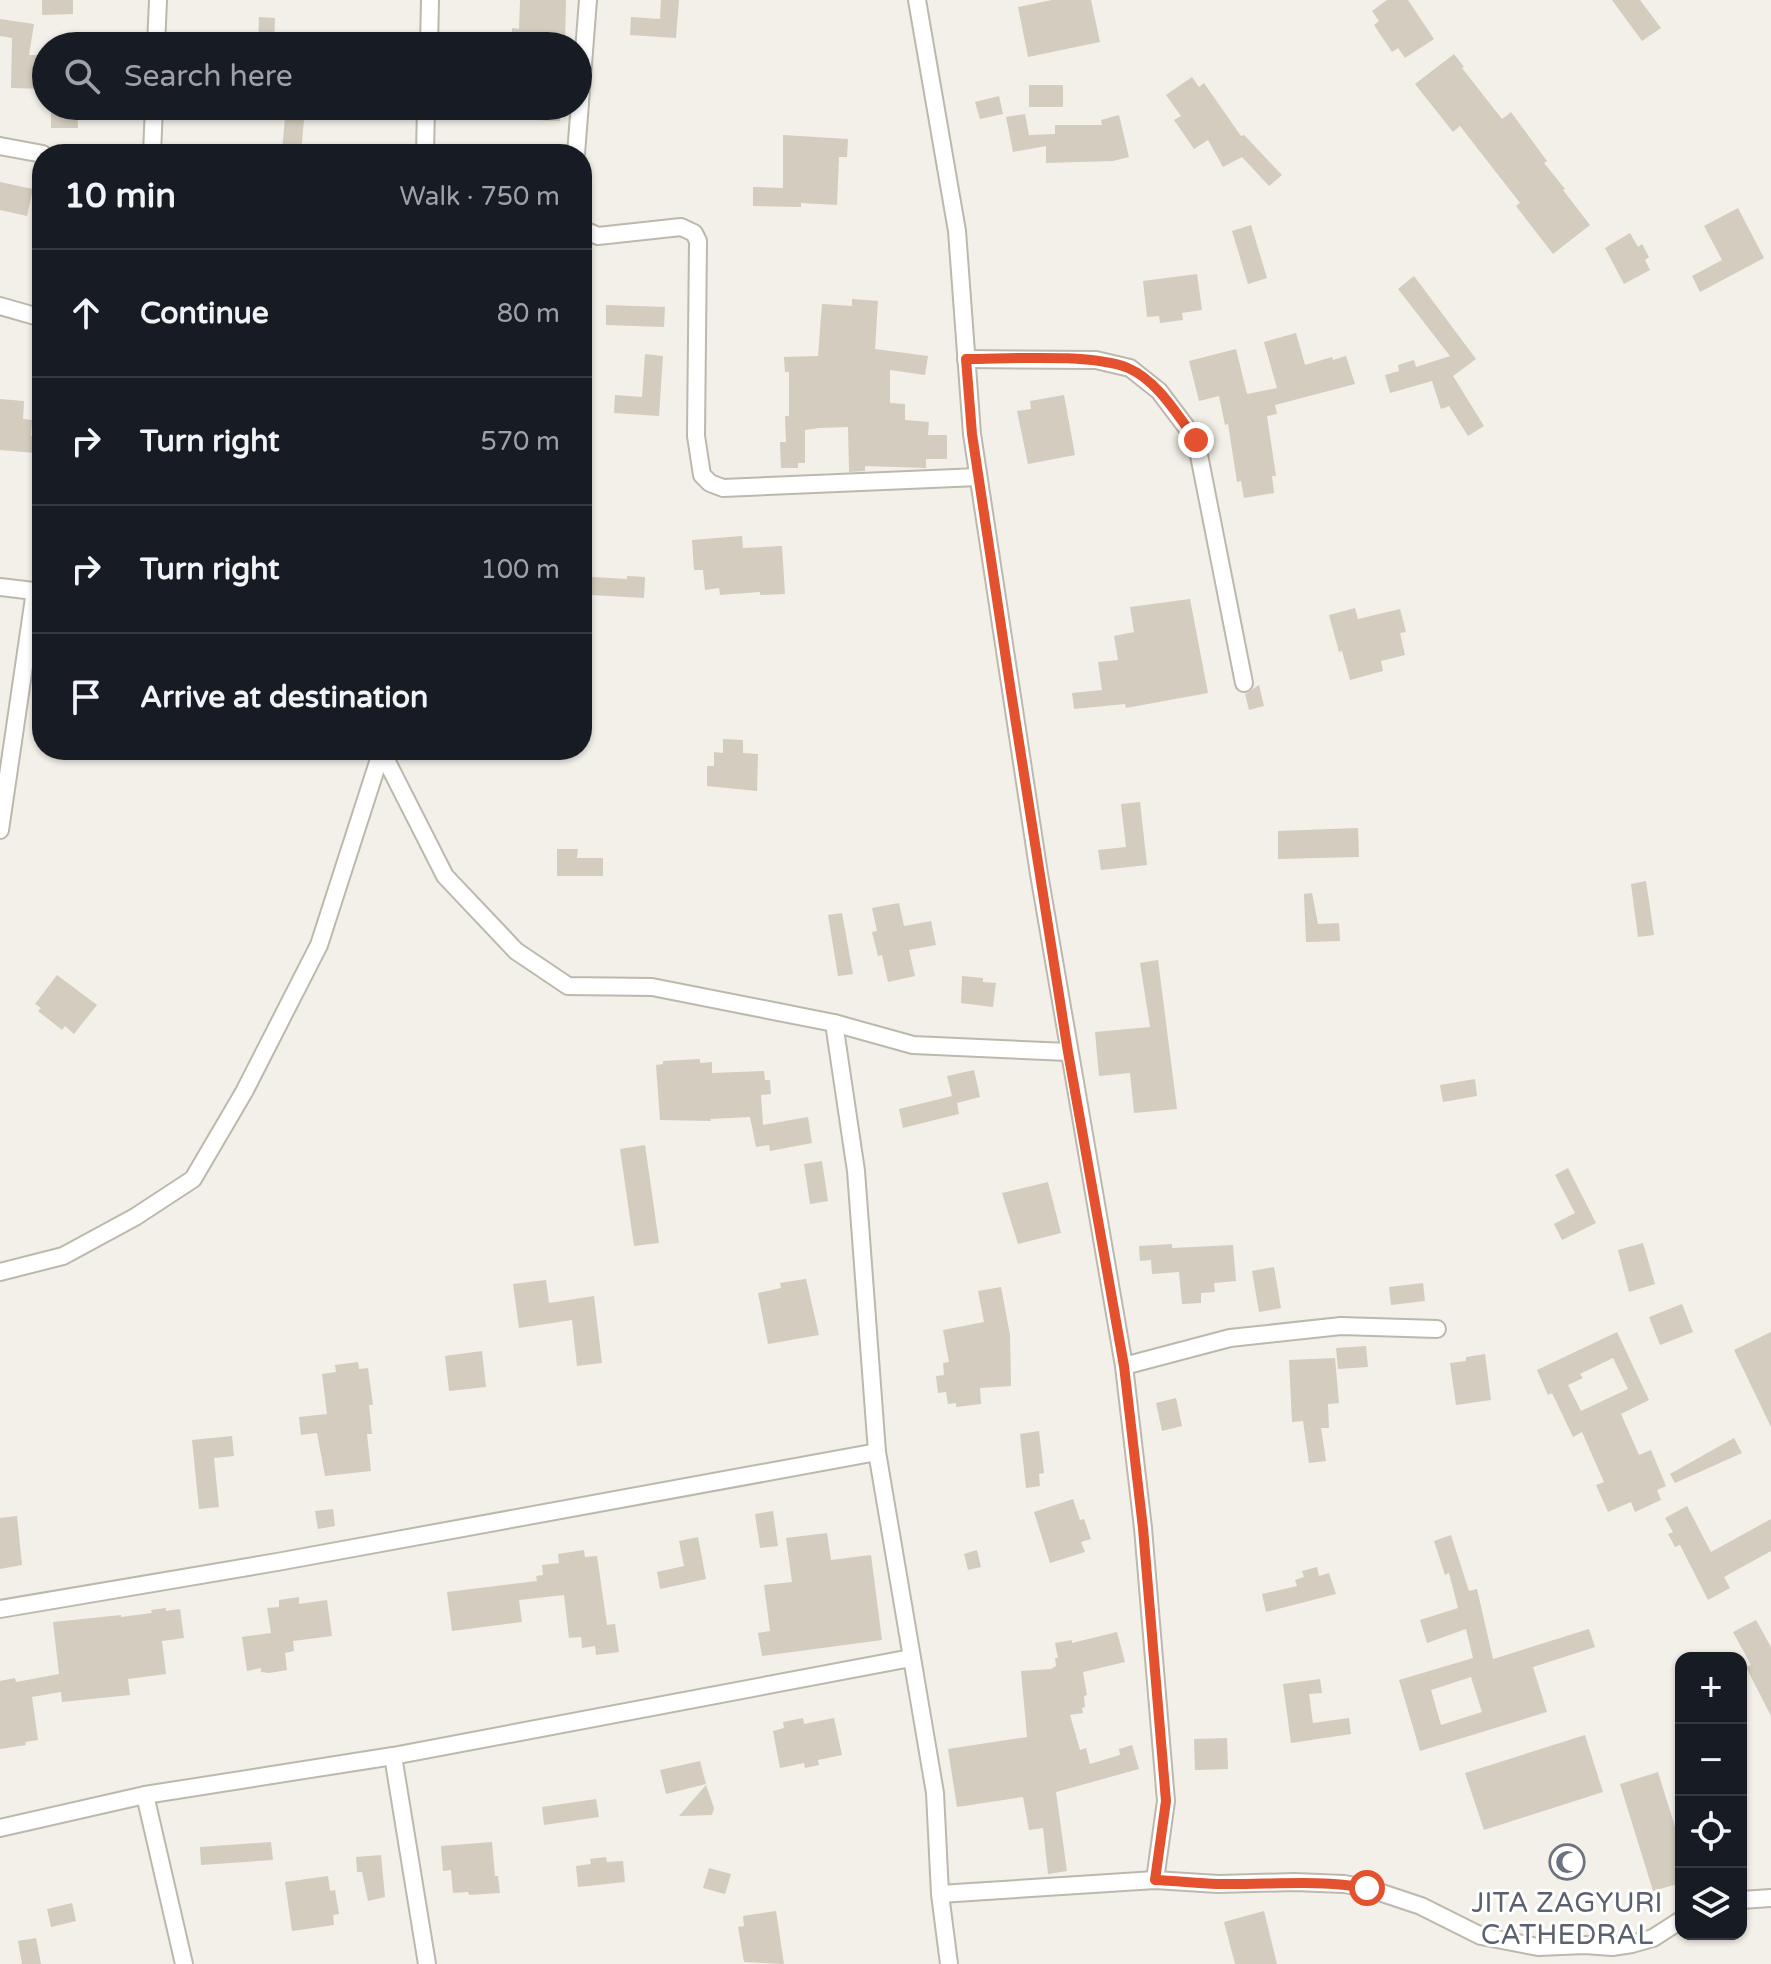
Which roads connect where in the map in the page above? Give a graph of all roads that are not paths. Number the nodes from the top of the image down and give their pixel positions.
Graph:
1 (158, 0) edge
2 (430, 0) edge
3 (588, 0) edge
4 (917, 0) edge
5 (157, 32) edge
6 (429, 32) edge
7 (586, 32) edge
8 (153, 120) edge
9 (426, 120) edge
10 (579, 120) edge
11 (152, 144) edge
12 (425, 144) edge
13 (577, 144) edge
14 (0, 146) edge
15 (32, 152) edge
16 (592, 233) edge
17 (0, 306) edge
18 (32, 315) edge
19 (966, 359) junction
20 (978, 477) junction
21 (0, 587) edge
22 (32, 590) edge
23 (32, 634) edge
24 (1244, 683) dead end
25 (378, 760) edge
26 (386, 760) edge
27 (1, 822) edge
28 (834, 1023) junction
29 (1068, 1052) junction
30 (0, 1272) edge
31 (1437, 1329) dead end
32 (1124, 1366) junction
33 (877, 1452) junction
34 (0, 1609) edge
35 (911, 1658) junction
36 (393, 1756) junction
37 (145, 1795) junction
38 (0, 1828) edge
39 (1155, 1880) junction
40 (940, 1894) junction
41 (1771, 1898) edge
42 (1747, 1900) edge
43 (1675, 1924) edge
44 (184, 1964) edge
45 (427, 1964) edge
46 (949, 1964) edge

1 - 5 street
2 - 6 street
3 - 7 street
4 - 19 street
8 - 11 street
9 - 12 street
10 - 13 street
14 - 15 street
16 - 20 street
17 - 18 street
19 - 20 street
19 - 24 street
20 - 29 street
21 - 22 street
23 - 27 street
25 - 30 street
26 - 28 street
28 - 29 street
28 - 33 street
29 - 32 street
31 - 32 street
32 - 39 street
33 - 34 street
33 - 35 street
35 - 36 street
35 - 40 street
36 - 37 street
36 - 45 street
37 - 38 street
37 - 44 street
39 - 40 street
39 - 43 street
40 - 46 street
41 - 42 street

